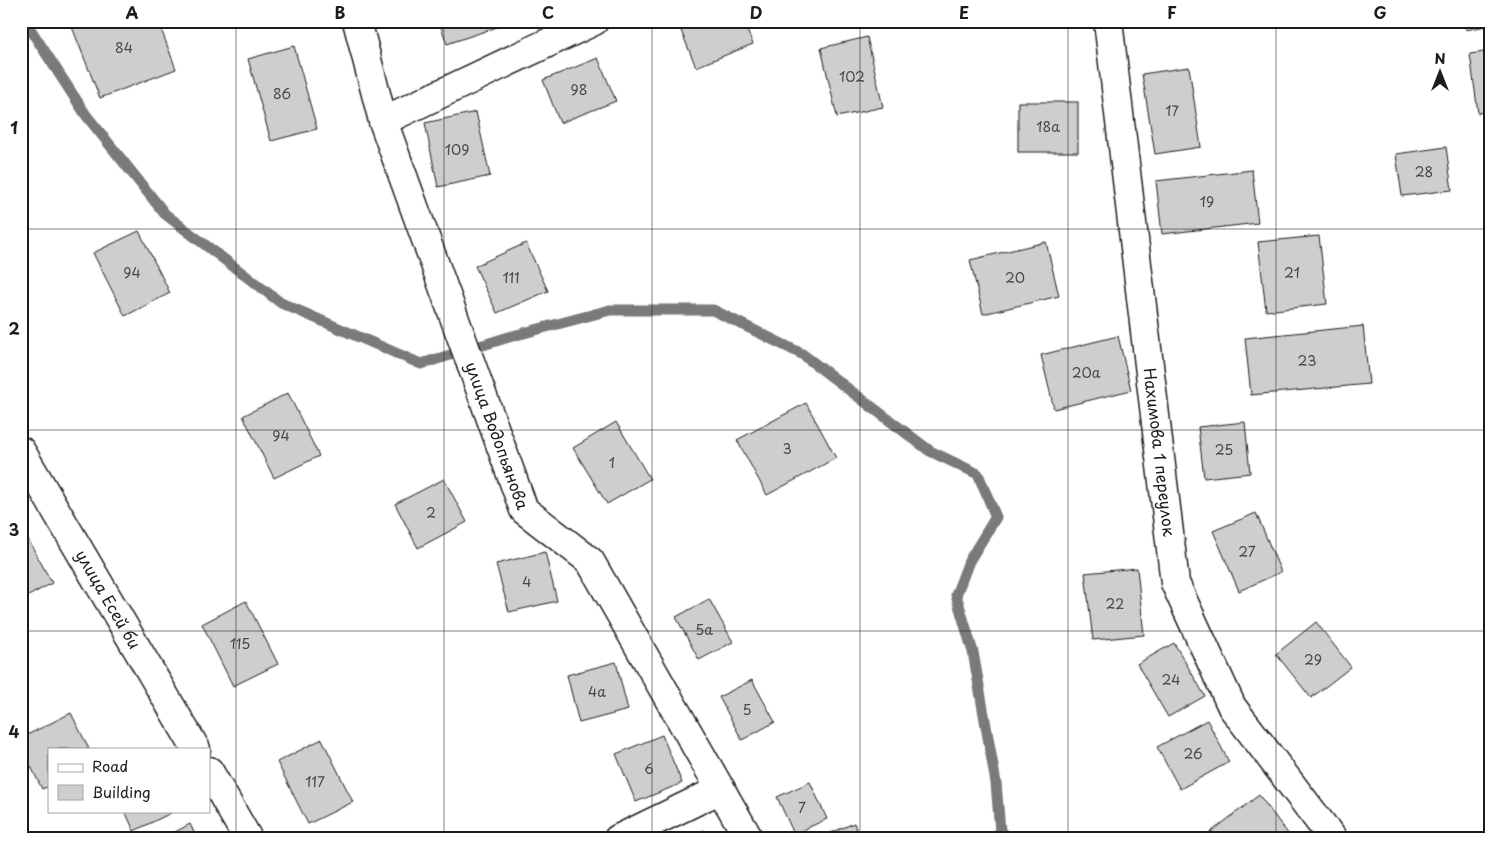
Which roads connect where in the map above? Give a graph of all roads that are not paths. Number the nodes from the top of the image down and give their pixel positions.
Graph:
1 (356, 21) edge
2 (594, 21) edge
3 (1108, 21) edge
4 (382, 121) junction
5 (21, 451) edge
6 (195, 748) edge
7 (210, 773) edge
8 (721, 789) junction
9 (248, 839) edge
10 (618, 839) edge
11 (749, 839) edge
12 (1333, 839) edge

1 - 4 street
2 - 4 street
3 - 12 street, Нахимова 1 переулок
4 - 8 street, улица Водопьянова
5 - 6 street, улица Есей би
7 - 9 street
8 - 10 street
8 - 11 street, улица Водопьянова

